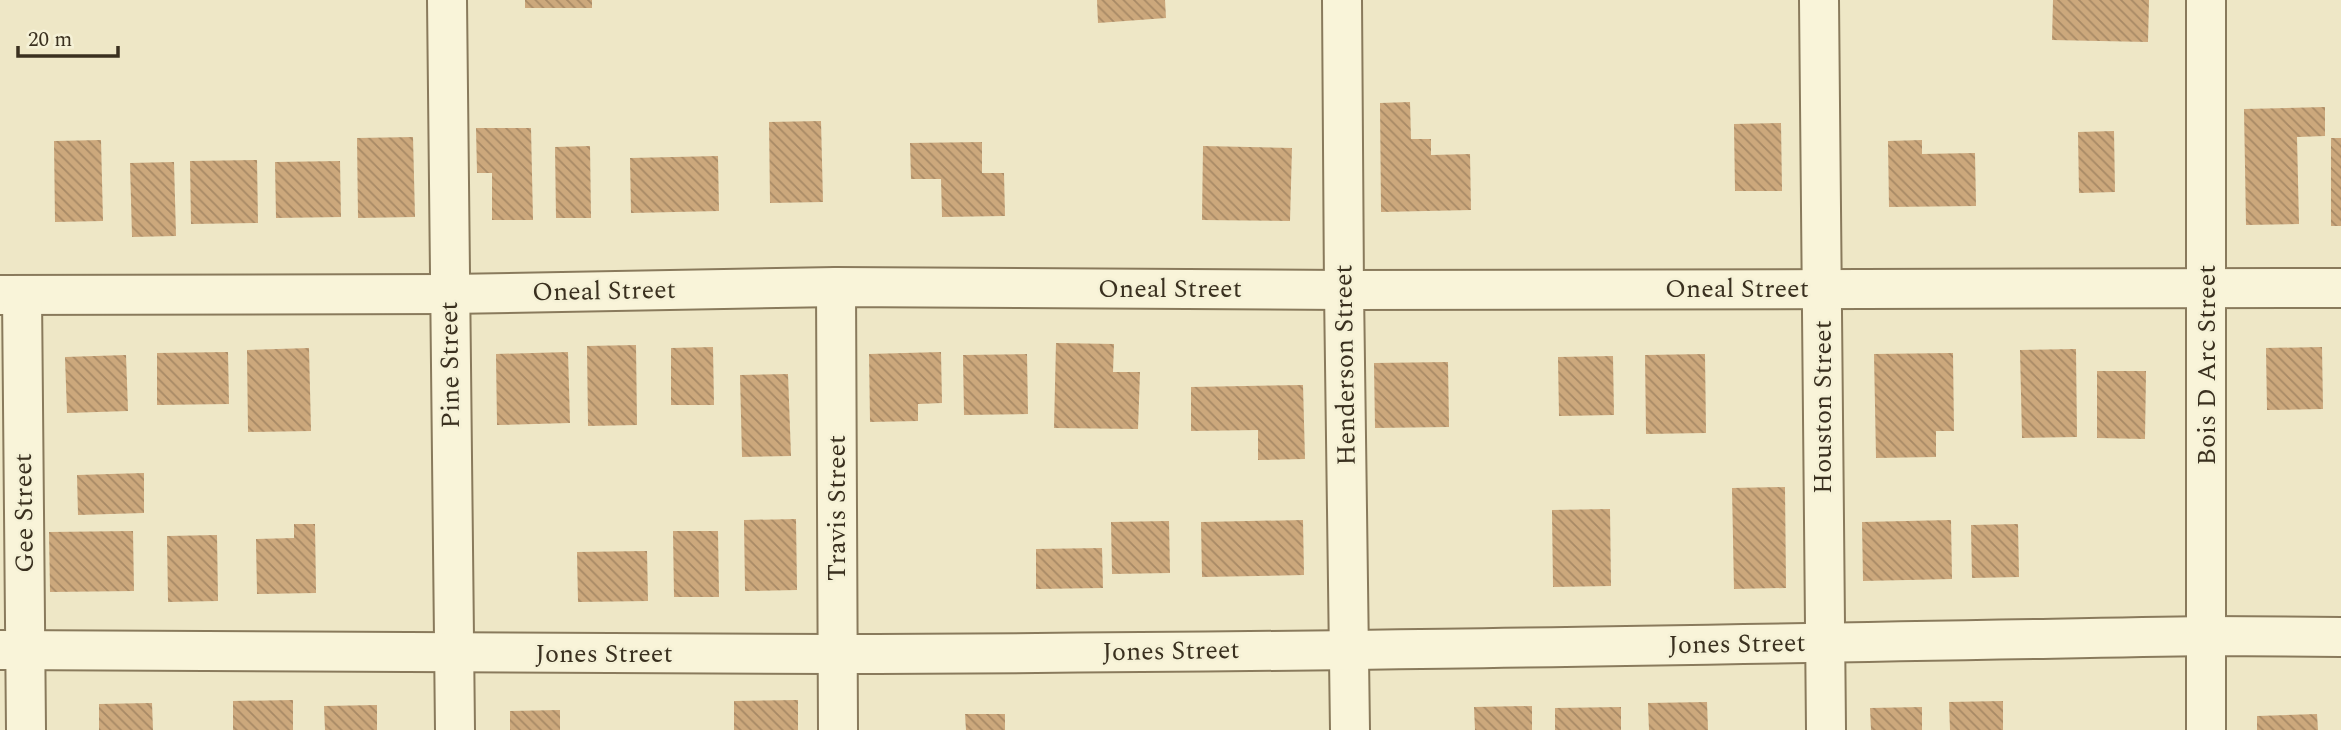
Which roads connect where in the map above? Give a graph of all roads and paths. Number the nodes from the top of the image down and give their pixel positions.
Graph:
1 (447, 0) edge
2 (1342, 0) edge
3 (1819, 0) edge
4 (2206, 0) edge
5 (836, 286) junction
6 (2208, 288) junction
7 (2341, 288) edge
8 (1822, 289) junction
9 (1344, 290) junction
10 (449, 294) junction
11 (11, 295) edge
12 (2206, 636) junction
13 (2341, 636) edge
14 (1825, 643) junction
15 (1349, 649) junction
16 (13, 650) edge
17 (454, 654) junction
18 (838, 654) junction
19 (26, 730) edge
20 (455, 730) edge
21 (838, 730) edge
22 (1350, 730) edge
23 (1826, 730) edge
24 (2206, 730) edge

1 - 10 street, Pine Street
2 - 9 street, Henderson Street
3 - 8 street, Houston Street
4 - 6 street, Bois D Arc Street
5 - 9 street, Oneal Street
5 - 10 street, Oneal Street
5 - 18 street, Travis Street
6 - 7 street, Oneal Street
6 - 8 street, Oneal Street
6 - 12 street, Bois D Arc Street
8 - 9 street, Oneal Street
8 - 14 street, Houston Street
9 - 15 street, Henderson Street
10 - 11 street, Oneal Street
10 - 17 street, Pine Street
11 - 16 street, Gee Street
12 - 13 street, Jones Street
12 - 14 street, Jones Street
12 - 24 street, Bois D Arc Street
14 - 15 street, Jones Street
14 - 23 street, Houston Street
15 - 18 street, Jones Street
15 - 22 street, Henderson Street
16 - 17 street, Jones Street
16 - 19 street, Gee Street
17 - 18 street, Jones Street
17 - 20 street, Pine Street
18 - 21 street, Travis Street

